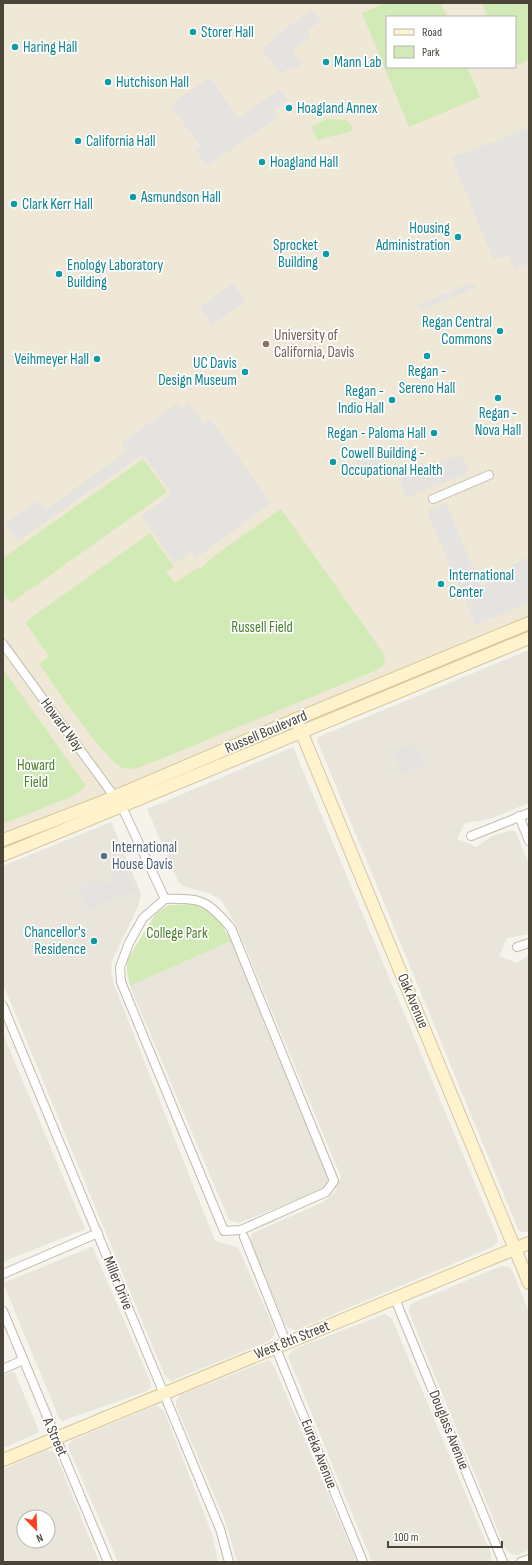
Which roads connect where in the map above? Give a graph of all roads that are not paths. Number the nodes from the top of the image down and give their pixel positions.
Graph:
1 (490, 475) dead end
2 (433, 499) dead end
3 (529, 623) edge
4 (529, 638) edge
5 (3, 644) edge
6 (404, 675) junction
7 (382, 698) junction
8 (296, 720) junction
9 (301, 732) junction
10 (118, 802) junction
11 (529, 813) edge
12 (519, 816) junction
13 (471, 836) dead end
14 (3, 840) edge
15 (529, 841) edge
16 (3, 855) edge
17 (165, 899) junction
18 (529, 943) edge
19 (517, 947) dead end
20 (3, 1006) edge
21 (98, 1233) junction
22 (244, 1237) dead end
23 (529, 1243) edge
24 (515, 1249) junction
25 (3, 1274) edge
26 (529, 1284) edge
27 (395, 1299) junction
28 (3, 1311) edge
29 (281, 1344) junction
30 (23, 1360) junction
31 (3, 1369) edge
32 (164, 1394) junction
33 (56, 1438) junction
34 (3, 1460) edge
35 (529, 1559) edge
36 (108, 1562) edge
37 (229, 1562) edge
38 (363, 1562) edge
39 (503, 1562) edge
40 (521, 1562) edge

1 - 2 street
3 - 6 main road, Russell Boulevard
4 - 7 main road, Russell Boulevard
5 - 10 street, Howard Way
6 - 7 main road
6 - 8 main road, Russell Boulevard
7 - 9 main road, Russell Boulevard
8 - 9 main road, Oak Avenue
8 - 10 main road, Russell Boulevard
9 - 10 main road, Russell Boulevard
9 - 24 main road, Oak Avenue
10 - 14 main road, Russell Boulevard
10 - 16 main road, Russell Boulevard
10 - 17 street
11 - 12 street
12 - 13 street
12 - 15 street
17 - 17 street
18 - 19 street
20 - 21 street, Miller Drive
21 - 25 street
21 - 32 street, Miller Drive
22 - 29 street, Eureka Avenue
23 - 24 main road, West 8th Street
24 - 26 main road, Oak Avenue
24 - 27 main road, West 8th Street
27 - 29 main road, West 8th Street
27 - 39 street, Douglass Avenue
28 - 30 street, A Street
29 - 32 main road, West 8th Street
29 - 38 street, Eureka Avenue
30 - 31 street
30 - 33 street, A Street
32 - 33 main road, West 8th Street
32 - 37 street, Miller Drive
33 - 34 main road, West 8th Street
33 - 36 street, A Street
35 - 40 street

